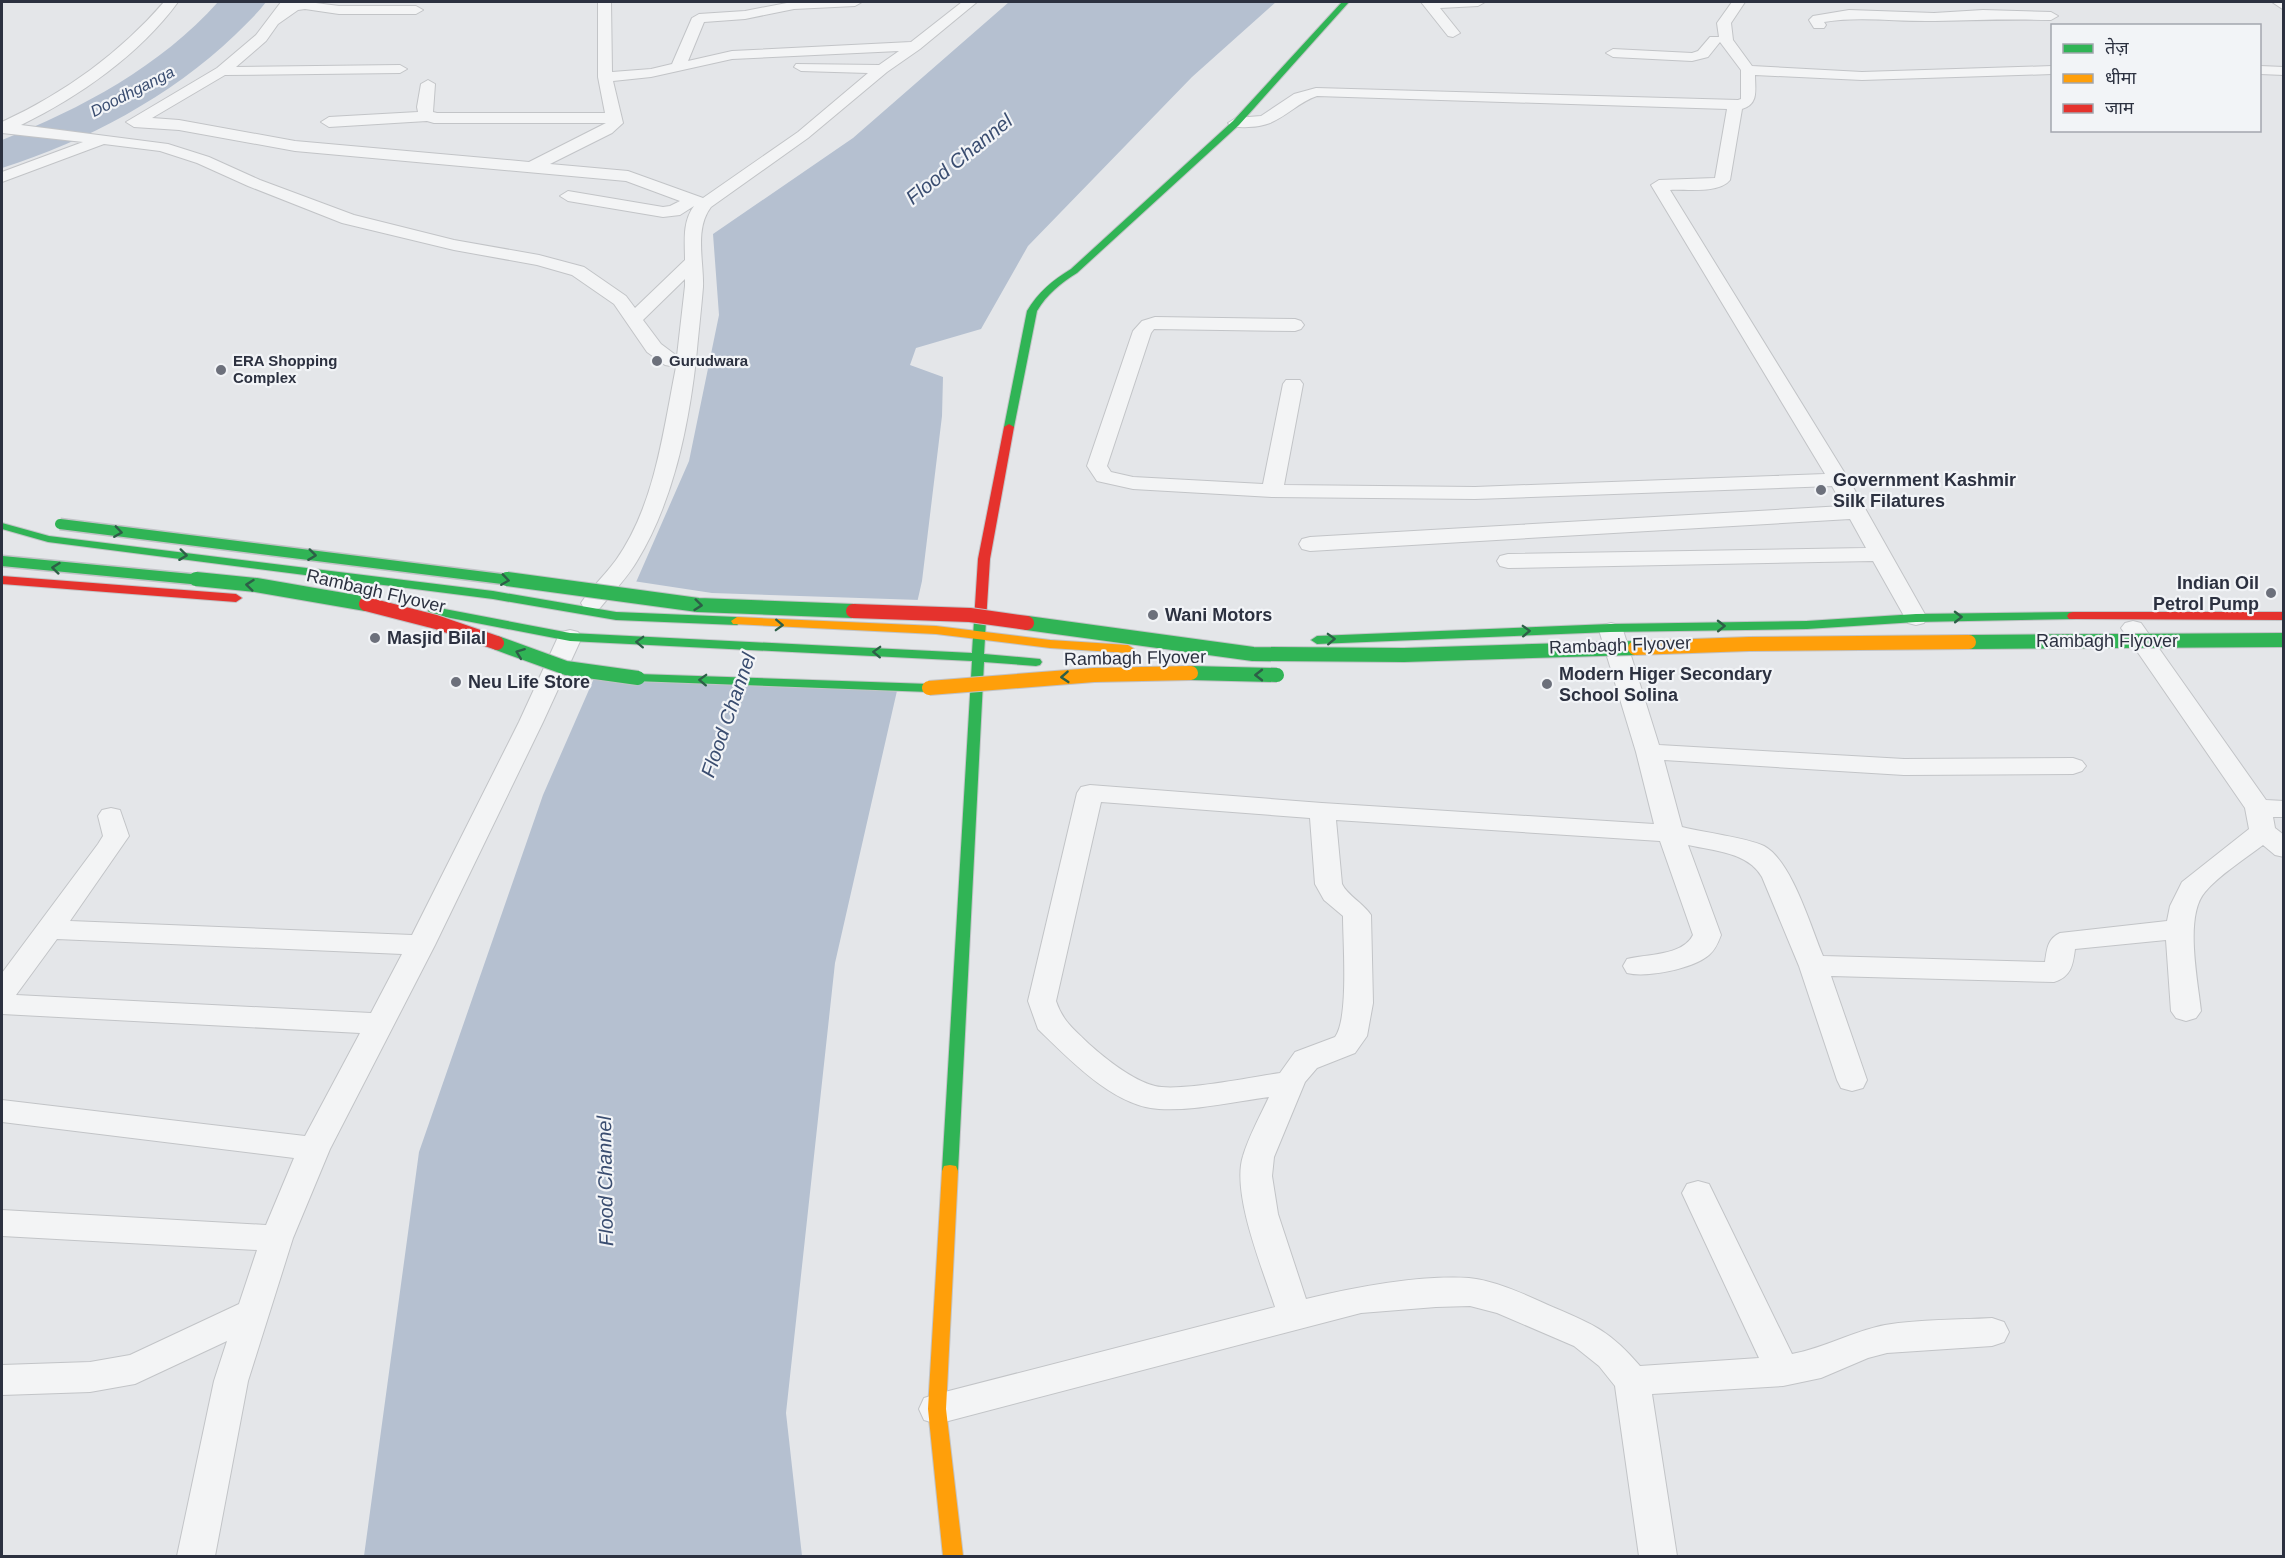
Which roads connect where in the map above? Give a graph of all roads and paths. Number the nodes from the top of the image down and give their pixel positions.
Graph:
1 (171, 2) edge
2 (287, 2) edge
3 (356, 2) edge
4 (604, 2) edge
5 (706, 2) edge
6 (855, 2) edge
7 (970, 2) edge
8 (1346, 2) edge
9 (1478, 2) edge
10 (1738, 2) edge
11 (2035, 2) edge
12 (2279, 2) edge
13 (1429, 3) edge
14 (2283, 6) edge
15 (339, 10) junction
16 (416, 10) dead end
17 (2051, 16) junction
18 (699, 18) junction
19 (272, 22) junction
20 (2060, 24) edge
21 (1819, 25) dead end
22 (1453, 33) dead end
23 (1721, 40) junction
24 (1645, 44) dead end
25 (915, 46) junction
26 (1613, 53) dead end
27 (678, 67) junction
28 (792, 67) dead end
29 (400, 69) dead end
30 (882, 69) junction
31 (1748, 70) junction
32 (2051, 70) edge
33 (2261, 70) edge
34 (222, 71) junction
35 (2283, 71) edge
36 (606, 76) junction
37 (428, 84) dead end
38 (1735, 106) junction
39 (429, 116) junction
40 (615, 118) junction
41 (136, 121) junction
42 (329, 122) dead end
43 (1236, 123) junction
44 (3, 127) edge
45 (103, 138) junction
46 (534, 166) junction
47 (2, 177) edge
48 (568, 196) dead end
49 (699, 202) junction
50 (693, 262) junction
51 (634, 319) junction
52 (1295, 325) dead end
53 (686, 363) junction
54 (1293, 384) dead end
55 (1839, 480) junction
56 (1272, 491) junction
57 (1857, 512) junction
58 (2, 526) edge
59 (1310, 544) dead end
60 (1880, 554) junction
61 (2, 561) edge
62 (1508, 561) dead end
63 (2, 580) edge
64 (2124, 615) junction
65 (2283, 616) edge
66 (1916, 618) junction
67 (577, 625) junction
68 (1610, 628) junction
69 (979, 634) junction
70 (2283, 640) edge
71 (2283, 649) edge
72 (1618, 654) junction
73 (2152, 655) junction
74 (979, 658) junction
75 (1701, 660) dead end
76 (1046, 663) dead end
77 (1070, 663) dead end
78 (1565, 664) dead end
79 (1296, 675) dead end
80 (1649, 753) junction
81 (2073, 766) dead end
82 (1322, 812) junction
83 (111, 816) dead end
84 (2268, 816) edge
85 (1670, 833) junction
86 (2283, 849) edge
87 (49, 929) junction
88 (2179, 929) junction
89 (421, 945) junction
90 (1637, 966) dead end
91 (1813, 966) junction
92 (2, 993) edge
93 (2, 1004) edge
94 (2186, 1011) dead end
95 (381, 1024) junction
96 (1852, 1080) dead end
97 (1289, 1083) junction
98 (2, 1111) edge
99 (314, 1149) junction
100 (1698, 1193) dead end
101 (2, 1223) edge
102 (277, 1238) junction
103 (252, 1313) junction
104 (1295, 1316) junction
105 (1992, 1332) dead end
106 (1783, 1371) junction
107 (2, 1380) edge
108 (1632, 1381) junction
109 (937, 1409) junction
110 (196, 1557) edge
111 (953, 1557) edge
112 (1658, 1557) edge

1 - 44 street
2 - 19 street
3 - 15 street
4 - 36 street
5 - 18 street
6 - 18 street
7 - 25 street
8 - 43 main road
9 - 13 street
10 - 23 street
11 - 17 street
12 - 14 street
13 - 22 street
15 - 16 street
15 - 19 street
17 - 20 street
17 - 21 street
18 - 27 street
19 - 34 street
23 - 24 street
23 - 26 street
23 - 31 street
25 - 27 street
25 - 30 street
27 - 36 street
28 - 30 street
29 - 34 street
30 - 49 street
31 - 32 street
31 - 38 street
33 - 35 street
34 - 41 street
36 - 40 street
37 - 39 street
38 - 43 street
38 - 55 street
39 - 40 street
39 - 42 street
40 - 46 street
41 - 45 street
41 - 46 street
43 - 69 main road
44 - 45 street
45 - 47 street
45 - 51 street
46 - 49 street
48 - 49 street
49 - 50 street
50 - 51 street
50 - 53 street
51 - 53 street
52 - 56 street
53 - 67 street
54 - 56 street
55 - 56 street
55 - 57 street
57 - 59 street
57 - 60 street
58 -> 67 main road
58 -> 70 main road, Rambagh Flyover, bridge
60 - 62 street
60 - 66 street
79 -> 61 main road, Rambagh Flyover, bridge
63 - 67 main road
64 - 65 main road
66 -> 64 main road
64 - 73 street
68 -> 66 main road
67 -> 69 main road
74 -> 67 main road
67 - 89 street
69 -> 68 main road
68 - 72 street
69 - 74 main road
71 - 73 main road
72 - 73 main road
72 - 77 main road
72 - 80 street
73 - 84 street
74 - 76 main road
74 - 109 main road
75 - 78 main road, Rambagh Flyover
80 - 81 street
80 - 85 street
82 - 85 street
82 - 97 street
82 - 97 street
83 - 87 street
84 - 86 street
84 - 88 street
85 - 90 street
85 - 91 street
87 - 89 street
87 - 92 street
88 - 91 street
88 - 94 street
89 - 95 street
91 - 96 street
93 - 95 street
95 - 99 street
97 - 104 street
98 - 99 street
99 - 102 street
100 - 106 street
101 - 102 street
102 - 103 street
103 - 107 street
103 - 110 street
104 - 108 street
104 - 109 street
105 - 106 street
106 - 108 street
108 - 112 street
109 - 111 main road

